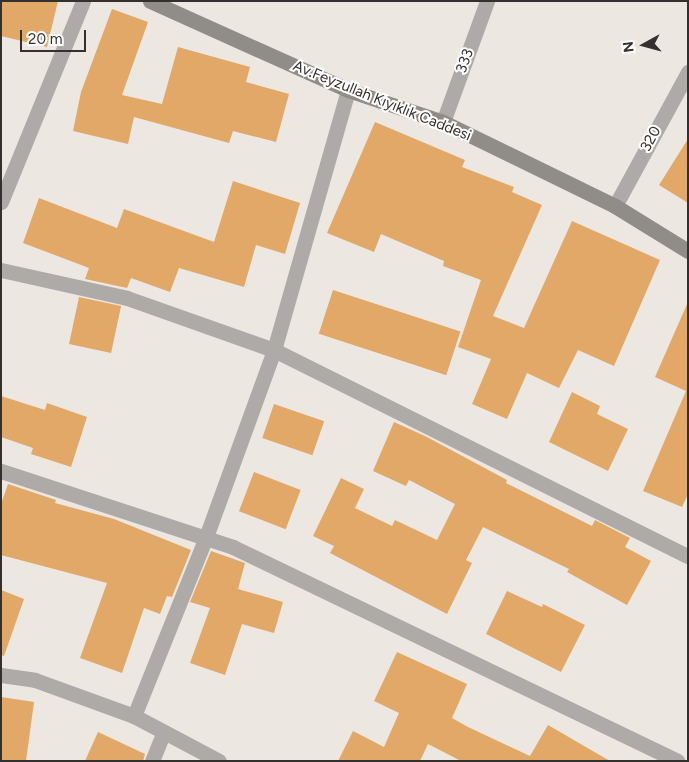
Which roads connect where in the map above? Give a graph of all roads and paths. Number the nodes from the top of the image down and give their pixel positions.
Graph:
1 (83, 1) edge
2 (150, 1) edge
3 (487, 1) edge
4 (688, 72) edge
5 (348, 90) junction
6 (443, 122) junction
7 (1, 202) edge
8 (615, 206) junction
9 (688, 251) edge
10 (1, 270) edge
11 (274, 350) junction
12 (1, 472) edge
13 (206, 537) junction
14 (688, 556) edge
15 (1, 675) edge
16 (134, 716) junction
17 (164, 732) junction
18 (152, 761) edge
19 (219, 761) edge
20 (677, 761) edge

1 - 7 street
2 - 5 street, Av.Feyzullah Kıyıklık Caddesi
3 - 6 street, 333
4 - 8 street, 320
5 - 6 street, Av.Feyzullah Kıyıklık Caddesi
5 - 11 street
6 - 8 street, Av.Feyzullah Kıyıklık Caddesi
8 - 9 street, Av.Feyzullah Kıyıklık Caddesi
10 - 11 street
11 - 13 street
11 - 14 street
12 - 13 street
13 - 16 street
13 - 20 street
15 - 16 street
16 - 17 street
17 - 18 street
17 - 19 street

